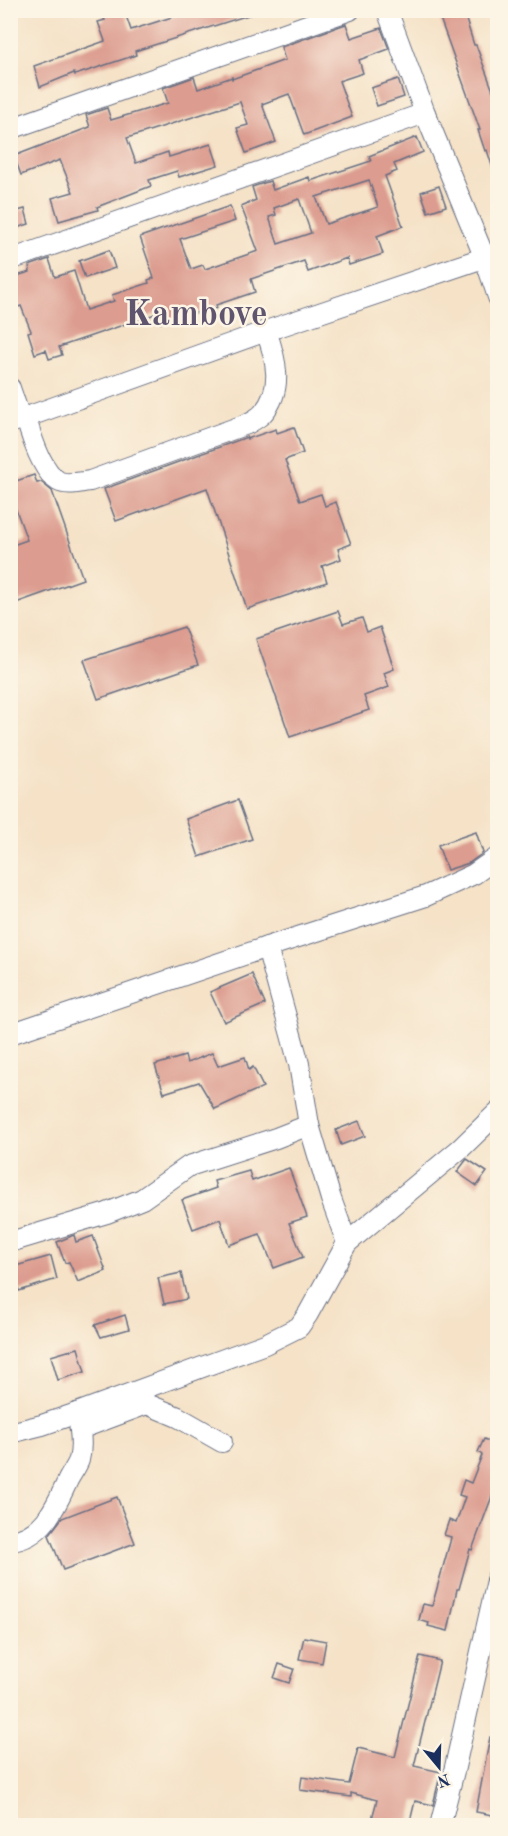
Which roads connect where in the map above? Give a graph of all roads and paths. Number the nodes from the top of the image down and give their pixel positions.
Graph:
1 (350, 10) edge
2 (387, 10) edge
3 (425, 113) junction
4 (10, 129) edge
5 (491, 254) edge
6 (10, 260) edge
7 (498, 297) edge
8 (266, 331) junction
9 (10, 388) edge
10 (19, 421) edge
11 (498, 857) edge
12 (267, 947) junction
13 (10, 1034) edge
14 (498, 1112) edge
15 (309, 1125) junction
16 (10, 1242) edge
17 (347, 1243) junction
18 (78, 1421) junction
19 (10, 1433) edge
20 (222, 1442) dead end
21 (10, 1541) edge
22 (498, 1576) edge
23 (440, 1826) edge

1 - 4 street
2 - 3 street
3 - 5 street
3 - 6 street
5 - 7 street
5 - 8 street
8 - 10 street
8 - 10 street
9 - 10 street
11 - 12 street
12 - 13 street
12 - 15 street
14 - 17 street
15 - 16 street
15 - 17 street
17 - 18 street
18 - 19 street
18 - 20 street
18 - 21 street
22 - 23 street

